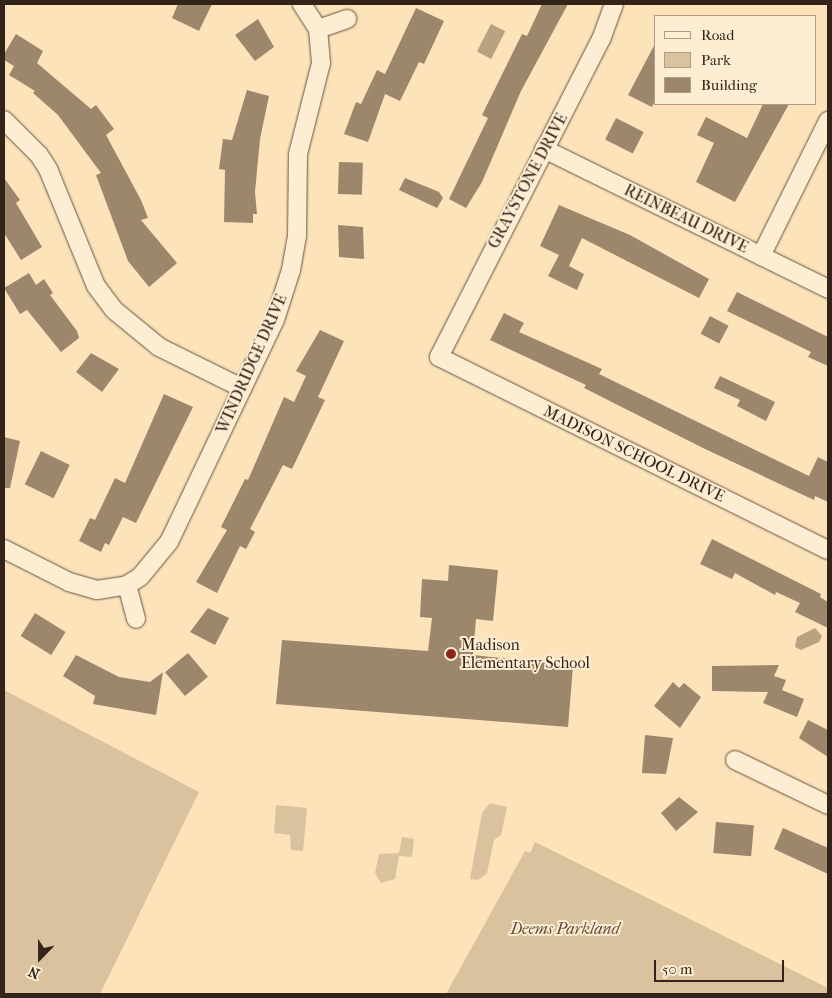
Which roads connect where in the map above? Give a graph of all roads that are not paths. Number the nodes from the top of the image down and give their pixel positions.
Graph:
1 (302, 4) edge
2 (614, 4) edge
3 (347, 19) dead end
4 (318, 29) junction
5 (4, 120) edge
6 (828, 121) edge
7 (544, 150) junction
8 (760, 256) junction
9 (828, 289) edge
10 (439, 357) joint
11 (242, 388) junction
12 (4, 549) edge
13 (828, 550) edge
14 (127, 585) junction
15 (136, 619) dead end
16 (735, 760) dead end
17 (828, 805) edge

1 - 4 street
2 - 7 street, GRAYSTONE DRIVE
3 - 4 street
4 - 11 street, WINDRIDGE DRIVE
5 - 11 street
6 - 8 street
7 - 8 street, REINBEAU DRIVE
7 - 10 street, GRAYSTONE DRIVE
8 - 9 street, REINBEAU DRIVE
10 - 13 street, MADISON SCHOOL DRIVE
11 - 14 street, WINDRIDGE DRIVE
12 - 14 street
14 - 15 street
16 - 17 street

